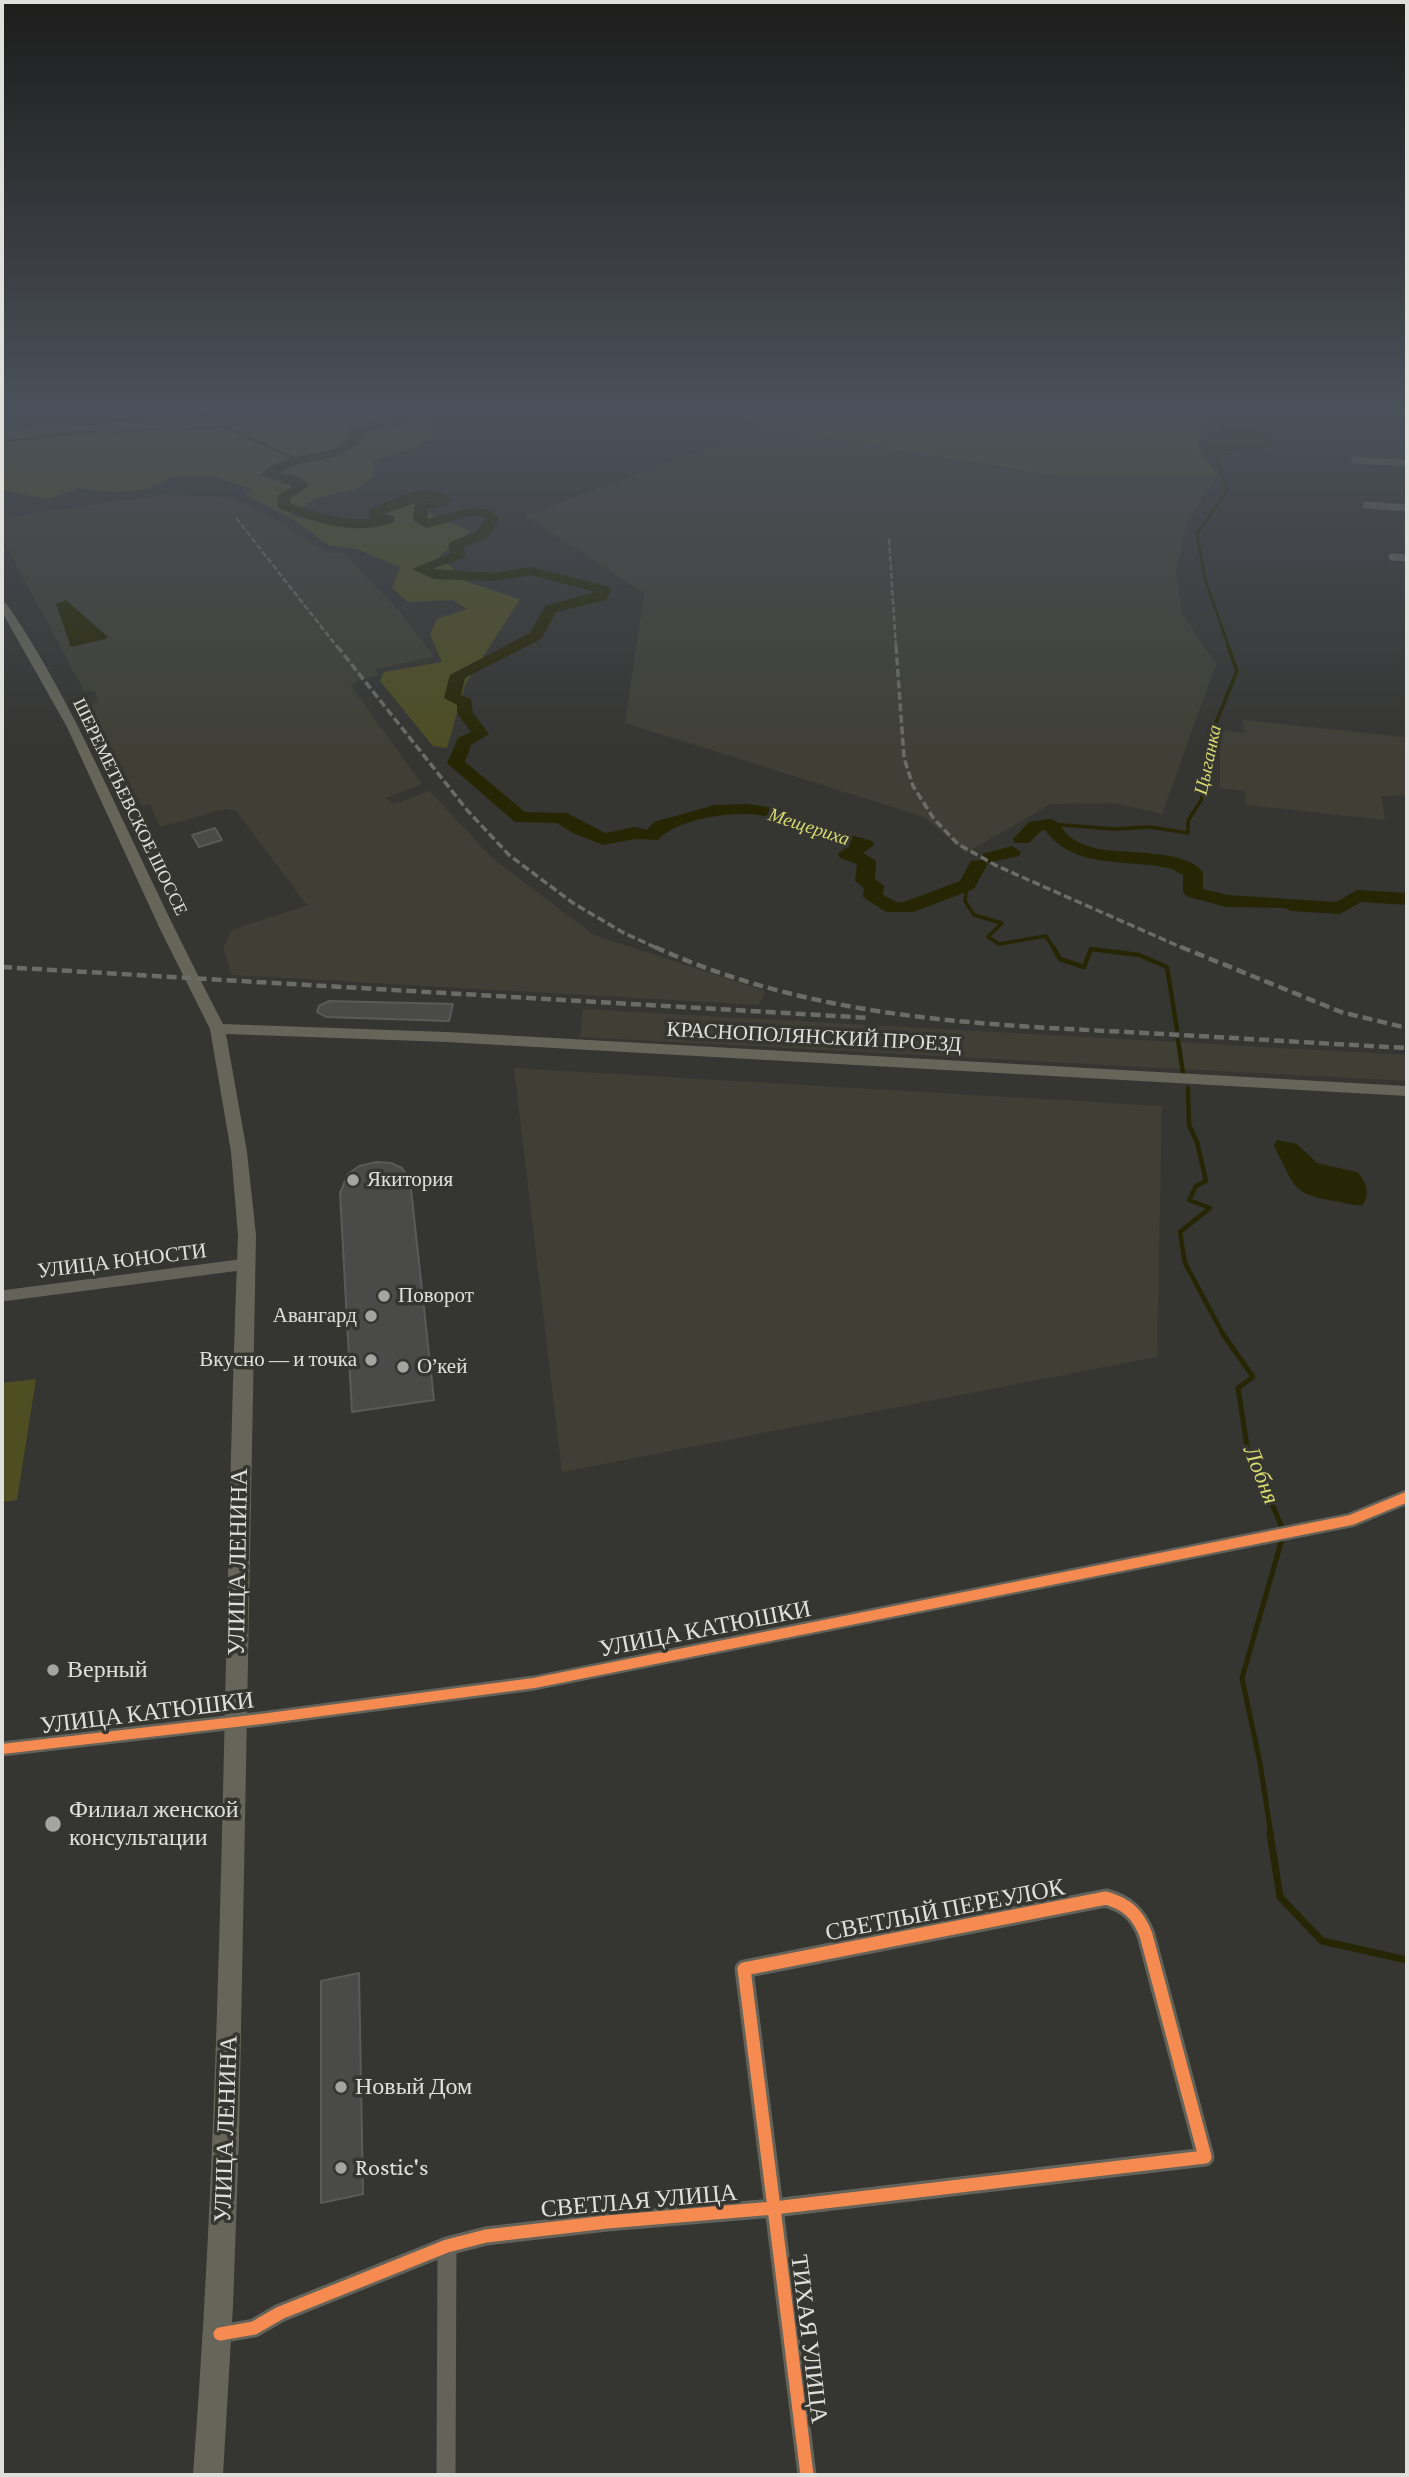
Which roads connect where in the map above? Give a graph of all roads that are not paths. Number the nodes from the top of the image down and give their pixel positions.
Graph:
1 (1392, 557) dead end
2 (1407, 558) edge
3 (2, 605) edge
4 (218, 1029) junction
5 (1407, 1091) edge
6 (247, 1264) junction
7 (2, 1296) edge
8 (1407, 1497) edge
9 (234, 1721) junction
10 (2, 1749) edge
11 (1205, 2157) joint
12 (773, 2208) junction
13 (447, 2246) junction
14 (219, 2334) junction
15 (208, 2475) edge
16 (446, 2475) edge
17 (807, 2475) edge

1 - 2 street
3 - 4 main road, ШЕРЕМЕТЬЕВСКОЕ ШОССЕ
4 - 5 main road, КРАСНОПОЛЯНСКИЙ ПРОЕЗД
4 - 6 main road, УЛИЦА ЛЕНИНА
6 - 7 street, УЛИЦА ЮНОСТИ
6 - 9 main road, УЛИЦА ЛЕНИНА
8 - 9 street, УЛИЦА КАТЮШКИ
9 - 10 street, УЛИЦА КАТЮШКИ
9 - 14 main road, УЛИЦА ЛЕНИНА
11 - 12 street, СВЕТЛАЯ УЛИЦА
11 - 12 street, СВЕТЛЫЙ ПЕРЕУЛОК
12 - 13 street, СВЕТЛАЯ УЛИЦА
12 - 17 street, ТИХАЯ УЛИЦА
13 - 14 street, СВЕТЛАЯ УЛИЦА
13 - 16 street
14 - 15 main road, УЛИЦА ЛЕНИНА

